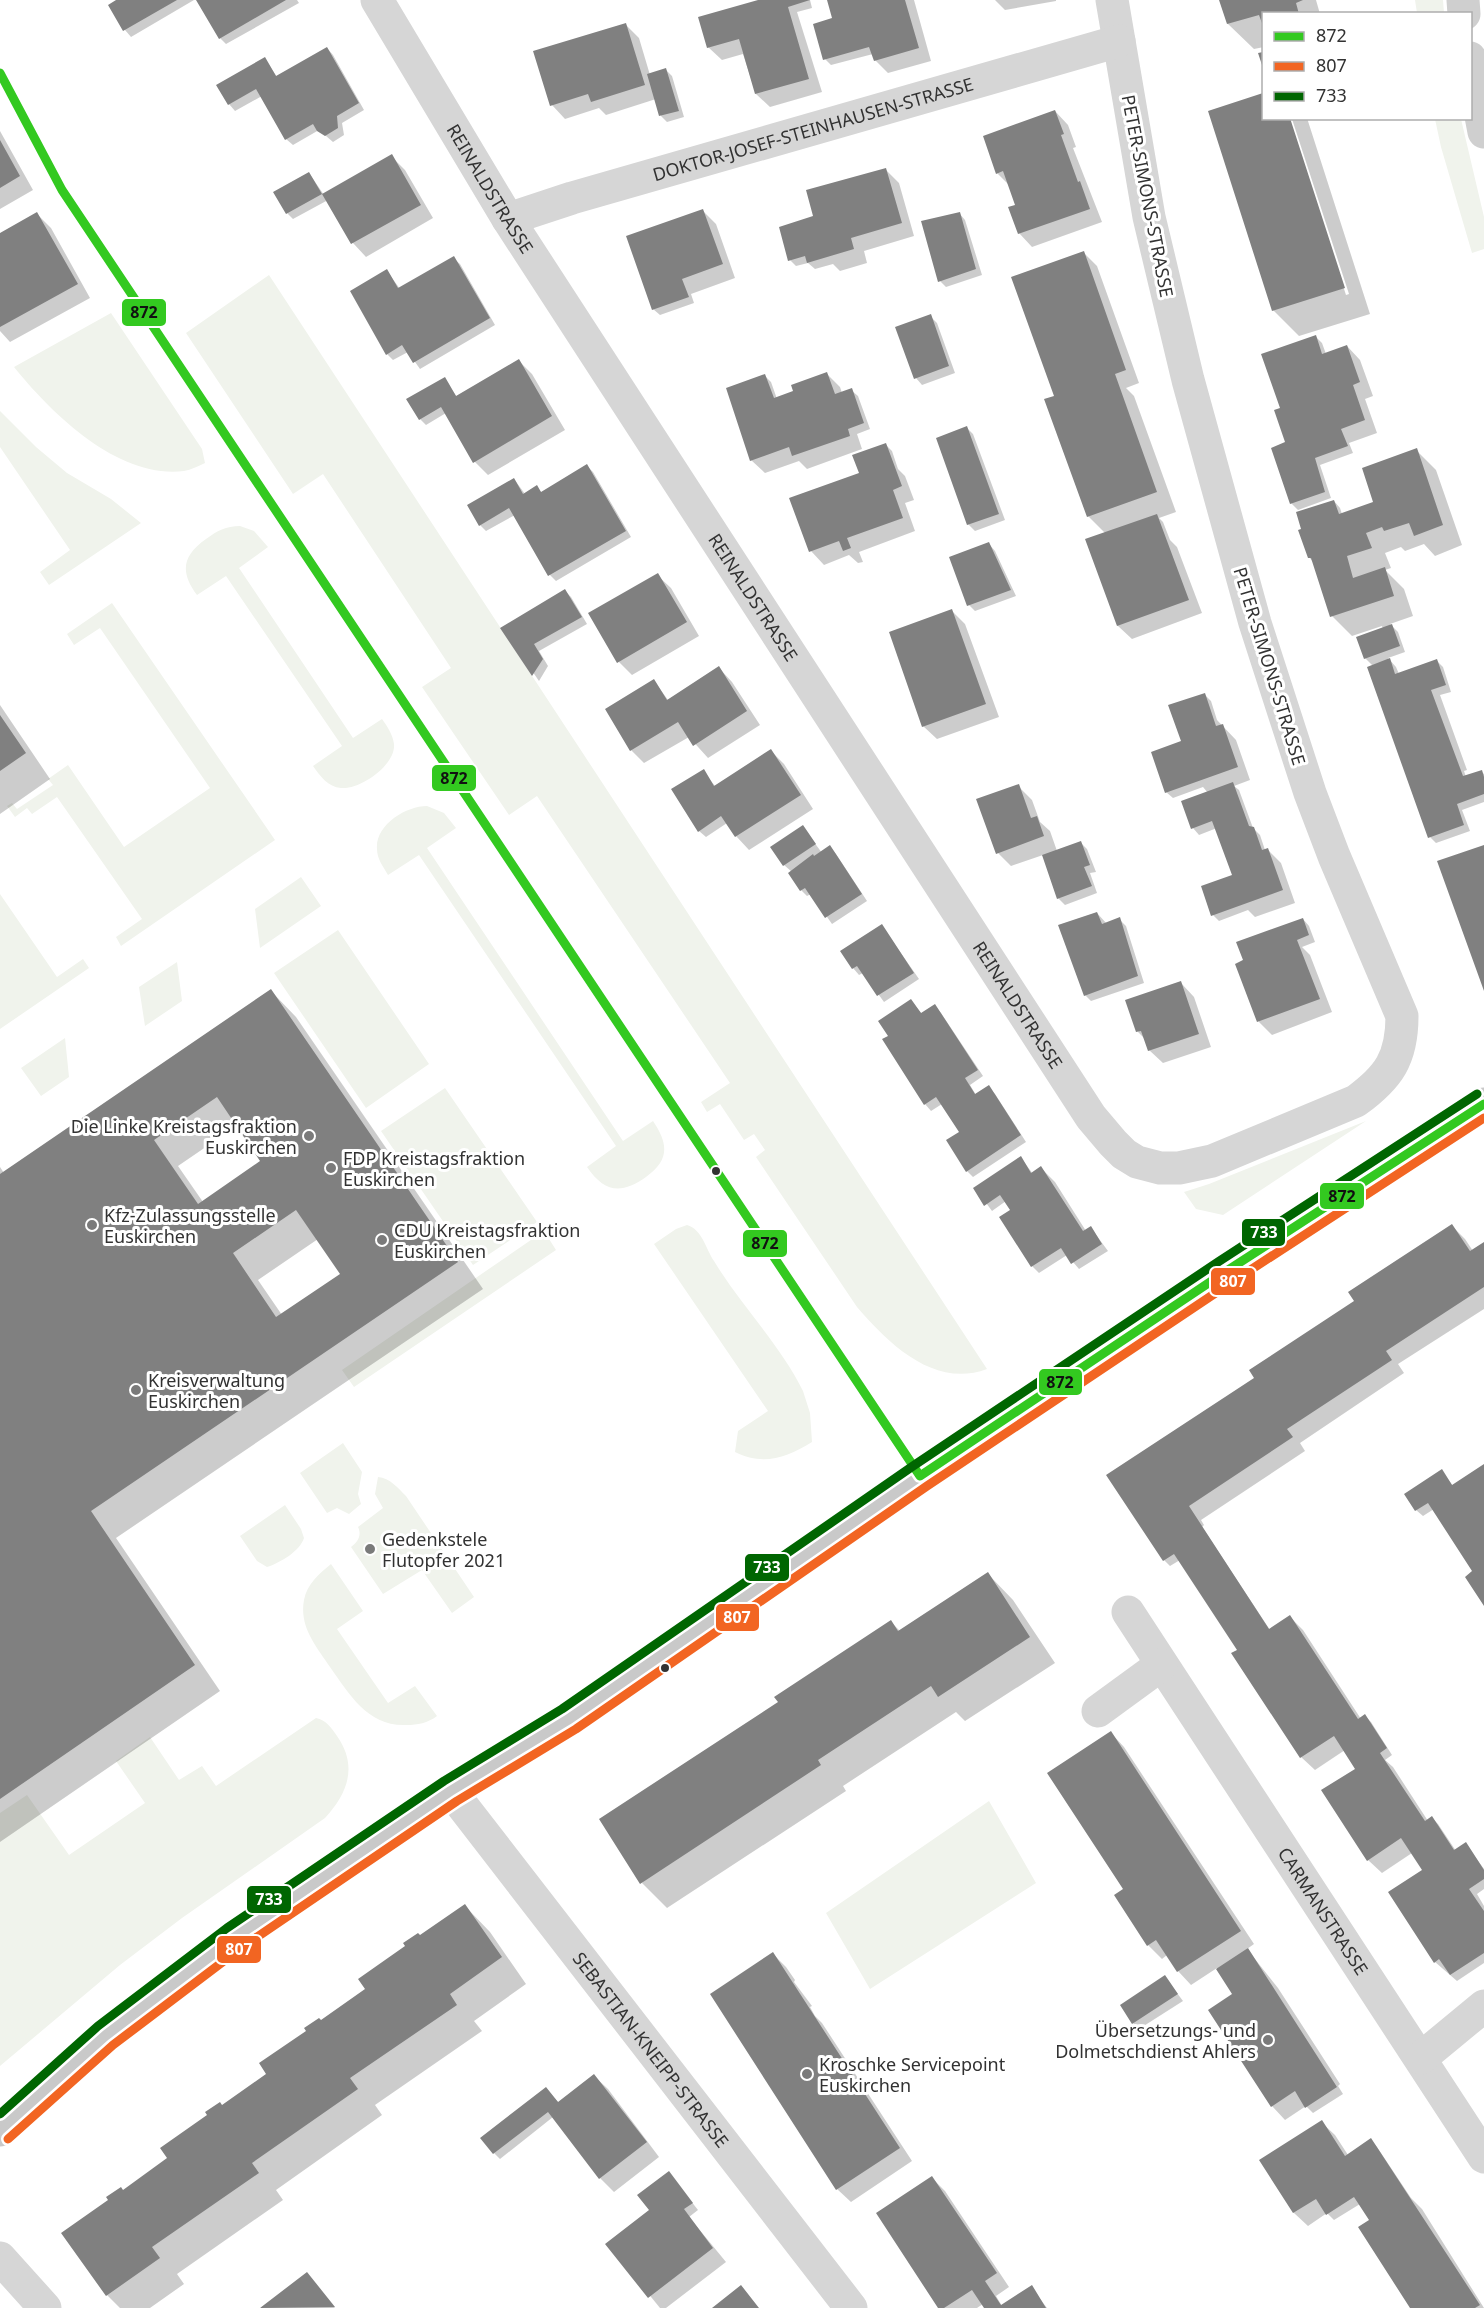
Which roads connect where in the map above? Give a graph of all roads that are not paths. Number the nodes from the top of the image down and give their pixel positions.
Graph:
1 (377, 0) edge
2 (1112, 0) edge
3 (1119, 41) junction
4 (1472, 68) edge
5 (1484, 132) edge
6 (508, 219) junction
7 (1484, 1104) edge
8 (1160, 1168) joint
9 (1128, 1612) dead end
10 (1161, 1665) junction
11 (1098, 1711) dead end
12 (451, 1791) junction
13 (1484, 2006) edge
14 (1421, 2058) junction
15 (0, 2130) edge
16 (1484, 2157) edge
17 (0, 2258) edge
18 (45, 2308) edge
19 (851, 2308) edge

1 - 6 street, REINALDSTRASSE
2 - 3 street, PETER-SIMONS-STRASSE
3 - 6 street, DOKTOR-JOSEF-STEINHAUSEN-STRASSE
3 - 8 street, PETER-SIMONS-STRASSE
4 - 5 main road
6 - 8 street, REINALDSTRASSE
7 - 12 main road
9 - 10 street, CARMANSTRASSE
10 - 11 street
10 - 14 street, CARMANSTRASSE
12 - 15 main road
12 - 19 street, SEBASTIAN-KNEIPP-STRASSE
13 - 14 street
14 - 16 street, CARMANSTRASSE
17 - 18 street

